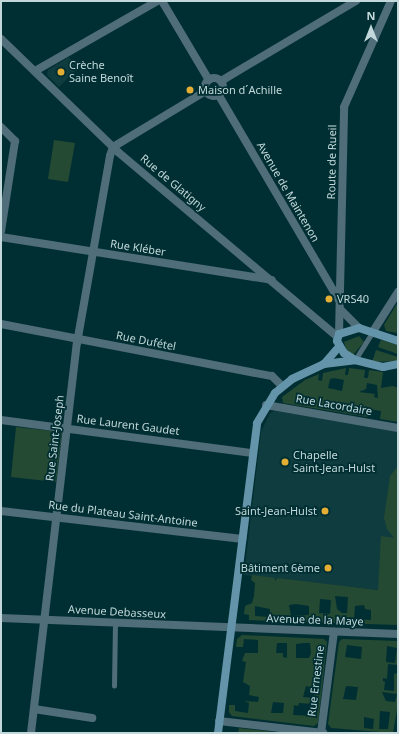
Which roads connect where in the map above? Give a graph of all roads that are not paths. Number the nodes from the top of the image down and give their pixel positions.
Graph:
1 (157, 1) edge
2 (162, 1) edge
3 (356, 1) edge
4 (391, 1) edge
5 (1, 39) edge
6 (35, 71) junction
7 (209, 80) junction
8 (221, 82) junction
9 (206, 91) junction
10 (218, 94) junction
11 (1, 127) edge
12 (113, 147) junction
13 (1, 231) edge
14 (1, 237) edge
15 (94, 252) junction
16 (272, 280) junction
17 (398, 292) edge
18 (340, 300) junction
19 (340, 310) junction
20 (1, 324) edge
21 (359, 328) junction
22 (372, 333) junction
23 (338, 336) junction
24 (78, 339) junction
25 (398, 341) edge
26 (339, 347) junction
27 (355, 360) junction
28 (324, 364) junction
29 (398, 364) edge
30 (388, 367) junction
31 (398, 368) edge
32 (282, 386) junction
33 (266, 405) junction
34 (1, 420) edge
35 (398, 428) edge
36 (67, 429) junction
37 (251, 453) junction
38 (1, 511) edge
39 (56, 517) junction
40 (242, 539) junction
41 (1, 618) edge
42 (44, 620) junction
43 (115, 623) junction
44 (231, 628) junction
45 (334, 632) junction
46 (398, 634) edge
47 (114, 686) dead end
48 (34, 709) junction
49 (92, 718) dead end
50 (219, 721) junction
51 (31, 733) edge
52 (218, 733) edge
53 (322, 733) edge

1 - 6 street
2 - 7 street
3 - 8 street
4 - 18 street, Route de Rueil
5 - 6 street, Rue de Glatigny
6 - 12 street, Rue de Glatigny
7 - 8 street
7 - 9 street
8 - 10 street
9 - 10 street
9 - 12 street
10 - 18 street, Avenue de Maintenon
11 - 13 street
12 - 15 street, Rue Saint-Joseph
12 - 16 street, Rue de Glatigny
14 - 15 street, Rue Kléber
15 - 16 street, Rue Kléber
15 - 24 street, Rue Saint-Joseph
16 - 23 street, Rue de Glatigny
17 - 22 street
18 - 19 street, Route de Rueil
19 - 21 street
19 - 23 street, Route de Rueil
20 - 24 street, Rue Dufétel
21 - 22 main road
21 - 23 main road
22 - 25 main road
22 - 27 lane
23 - 26 main road
24 - 32 street, Rue Dufétel
24 - 36 street, Rue Saint-Joseph
26 - 27 main road
26 - 28 main road
27 - 28 main road
27 - 30 main road
28 - 32 main road
29 - 30 main road
30 - 31 street
32 - 33 main road
33 - 35 street, Rue Lacordaire
33 - 37 main road
34 - 36 street, Rue Laurent Gaudet
36 - 37 street, Rue Laurent Gaudet
36 - 39 street, Rue Saint-Joseph
37 - 40 main road
38 - 39 street, Rue du Plateau Saint-Antoine
39 - 40 street, Rue du Plateau Saint-Antoine
39 - 42 street, Rue Saint-Joseph
40 - 44 main road
41 - 42 street, Avenue Debasseux
42 - 43 street, Avenue Debasseux
42 - 48 street, Rue Saint-Joseph
43 - 44 street, Avenue Debasseux
43 - 47 lane
44 - 45 street, Avenue de la Maye
44 - 50 main road
45 - 46 street, Avenue de la Maye
45 - 53 street, Rue Ernestine
48 - 49 street
48 - 51 street, Rue Saint-Joseph
50 - 52 main road
50 - 53 street

